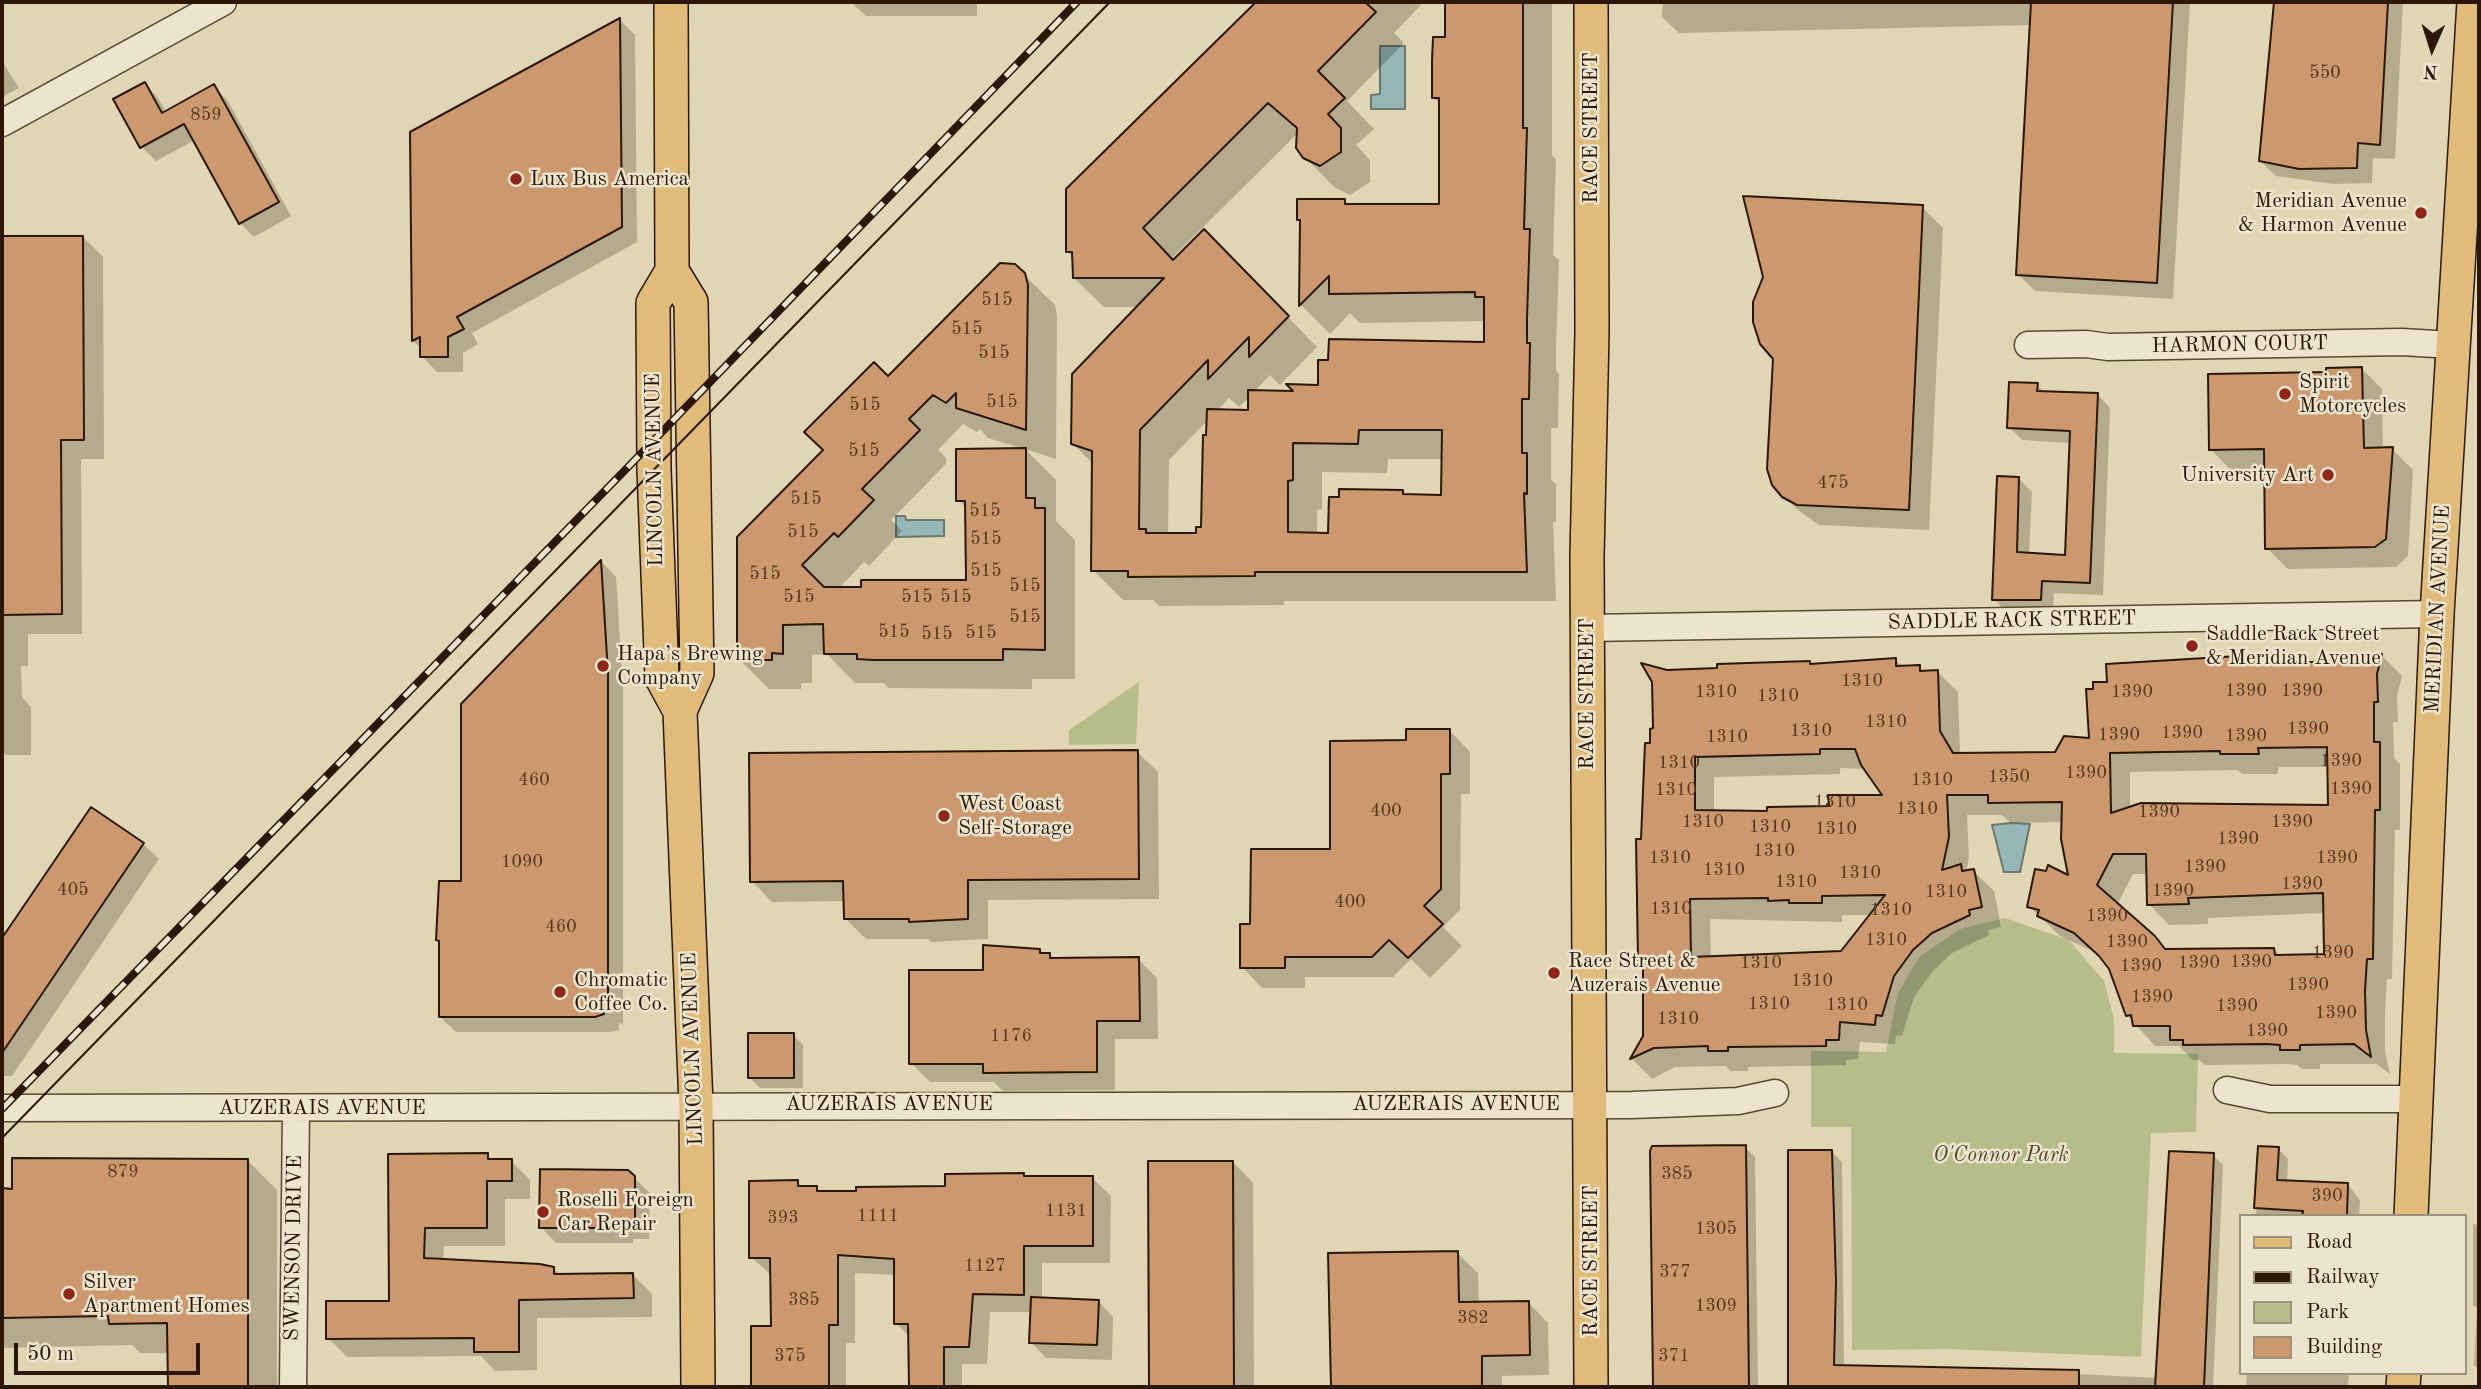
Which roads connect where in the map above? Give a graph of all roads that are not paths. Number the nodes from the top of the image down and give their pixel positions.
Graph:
1 (223, 2) edge
2 (671, 2) edge
3 (1591, 2) edge
4 (2474, 2) edge
5 (2, 123) edge
6 (2028, 345) dead end
7 (2452, 345) junction
8 (2437, 614) junction
9 (1588, 628) junction
10 (2227, 1090) dead end
11 (1775, 1093) dead end
12 (2416, 1099) junction
13 (696, 1105) junction
14 (1589, 1105) junction
15 (2, 1108) edge
16 (296, 1108) junction
17 (2411, 1214) edge
18 (293, 1387) edge
19 (698, 1387) edge
20 (1591, 1387) edge

1 - 5 street
2 - 13 main road, LINCOLN AVENUE
3 - 9 main road, RACE STREET
4 - 7 main road, MERIDIAN AVENUE
6 - 7 street, HARMON COURT
7 - 8 main road, MERIDIAN AVENUE
8 - 9 street, SADDLE RACK STREET
8 - 12 main road, MERIDIAN AVENUE
9 - 14 main road, RACE STREET
10 - 12 street
11 - 14 street, AUZERAIS AVENUE
12 - 17 main road, MERIDIAN AVENUE
13 - 14 street, AUZERAIS AVENUE
13 - 16 street, AUZERAIS AVENUE
13 - 19 main road, LINCOLN AVENUE
14 - 20 main road, RACE STREET
15 - 16 street, AUZERAIS AVENUE
16 - 18 street, SWENSON DRIVE

